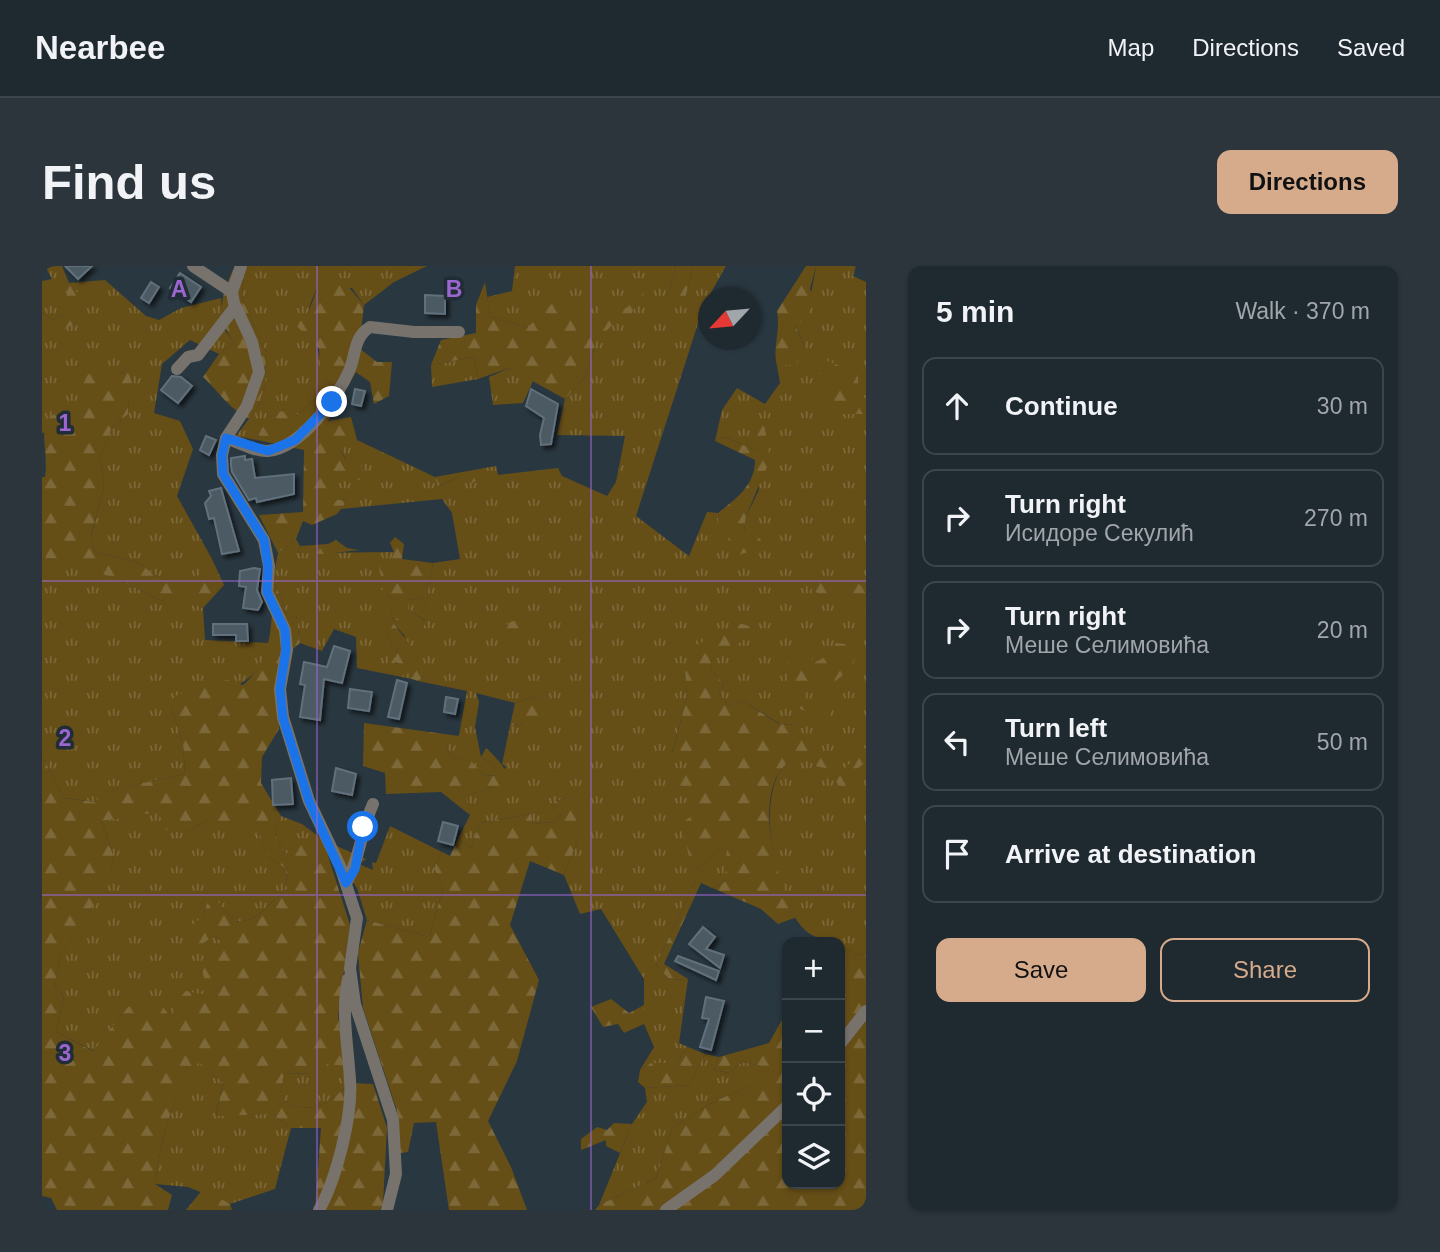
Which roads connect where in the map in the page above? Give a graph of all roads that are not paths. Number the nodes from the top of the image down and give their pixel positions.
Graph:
1 (193, 266) edge
2 (241, 266) edge
3 (232, 292) junction
4 (235, 307) junction
5 (459, 332) dead end
6 (177, 369) dead end
7 (226, 438) junction
8 (373, 804) dead end
9 (346, 883) junction
10 (350, 968) junction
11 (866, 1011) edge
12 (845, 1038) edge
13 (782, 1111) edge
14 (320, 1210) edge
15 (387, 1210) edge
16 (666, 1210) edge

1 - 3 street
2 - 3 street
3 - 4 street
4 - 6 street
4 - 7 street
5 - 7 street
7 - 9 street
8 - 9 street
9 - 10 street
10 - 14 street
10 - 15 street
11 - 12 street
13 - 16 street

